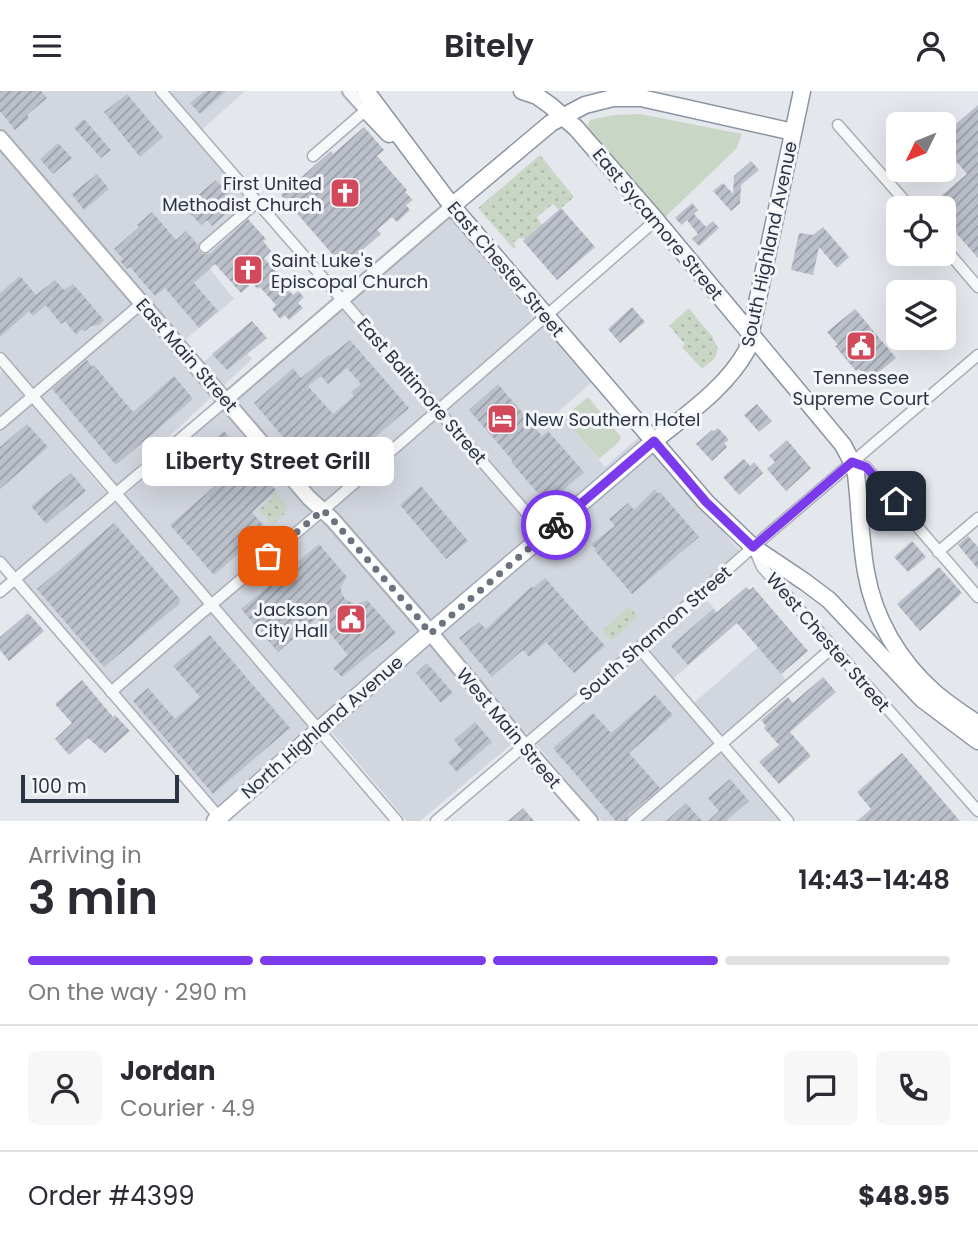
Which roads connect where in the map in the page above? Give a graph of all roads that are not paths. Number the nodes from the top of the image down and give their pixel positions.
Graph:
1 (161, 91) edge
2 (349, 91) edge
3 (366, 91) edge
4 (522, 91) edge
5 (804, 92) edge
6 (366, 110) junction
7 (563, 116) junction
8 (838, 125) dead end
9 (793, 132) junction
10 (0, 138) edge
11 (313, 156) dead end
12 (432, 179) junction
13 (900, 196) edge
14 (257, 202) junction
15 (452, 206) junction
16 (656, 220) junction
17 (205, 247) dead end
18 (956, 261) edge
19 (978, 287) edge
20 (343, 299) junction
21 (142, 303) junction
22 (546, 317) junction
23 (751, 335) junction
24 (978, 355) edge
25 (0, 358) edge
26 (33, 396) junction
27 (226, 400) junction
28 (438, 410) junction
29 (0, 424) edge
30 (654, 441) junction
31 (852, 462) junction
32 (116, 493) junction
33 (323, 510) junction
34 (978, 517) edge
35 (545, 534) junction
36 (753, 547) junction
37 (939, 552) junction
38 (0, 562) edge
39 (15, 579) junction
40 (0, 592) edge
41 (978, 597) edge
42 (211, 605) junction
43 (430, 634) junction
44 (639, 648) junction
45 (832, 648) junction
46 (111, 692) junction
47 (978, 724) edge
48 (318, 730) junction
49 (978, 741) edge
50 (721, 744) junction
51 (524, 746) junction
52 (978, 811) edge
53 (217, 819) edge
54 (397, 821) edge
55 (436, 821) edge
56 (590, 821) edge
57 (633, 821) edge
58 (788, 821) edge

1 - 14 street, East Baltimore Street
2 - 6 street
3 - 12 main road, East Chester Street
4 - 7 main road, East Sycamore Street
5 - 9 main road, South Highland Avenue
6 - 11 street
6 - 12 main road
7 - 9 main road
7 - 15 main road
7 - 16 main road, East Sycamore Street
8 - 13 street
9 - 23 main road, South Highland Avenue
10 - 21 main road, East Main Street
12 - 15 main road, East Chester Street
14 - 17 street
14 - 20 street, East Baltimore Street
15 - 20 street
15 - 22 main road, East Chester Street
16 - 22 street
16 - 23 main road, East Sycamore Street
18 - 19 street
20 - 27 street
20 - 28 street, East Baltimore Street
21 - 26 street
21 - 27 main road, East Main Street
22 - 28 street
22 - 30 main road, East Chester Street
23 - 30 main road, South Highland Avenue
23 - 31 main road, East Sycamore Street
24 - 31 street, South Shannon Street
25 - 26 street
26 - 29 street
26 - 32 street
27 - 32 street
27 - 33 main road, East Main Street
28 - 33 street
28 - 35 street, East Baltimore Street
30 - 35 main road, South Highland Avenue
30 - 36 main road, West Chester Street
31 - 36 street, South Shannon Street
31 - 37 street
31 - 47 main road
32 - 39 street
32 - 42 street
33 - 42 street
33 - 43 main road, East Main Street
34 - 37 street
35 - 43 main road, South Highland Avenue
36 - 44 street, South Shannon Street
36 - 45 street, West Chester Street
36 - 49 main road
37 - 41 street
38 - 39 street
39 - 40 street
39 - 46 street
42 - 46 street
42 - 48 street
43 - 48 main road, North Highland Avenue
43 - 51 main road, West Main Street
44 - 50 street
44 - 51 street, South Shannon Street
45 - 50 street
45 - 52 street, West Chester Street
46 - 53 street
48 - 53 main road, North Highland Avenue
48 - 54 street
50 - 57 street
50 - 58 street
51 - 55 street, South Shannon Street
51 - 56 main road, West Main Street

